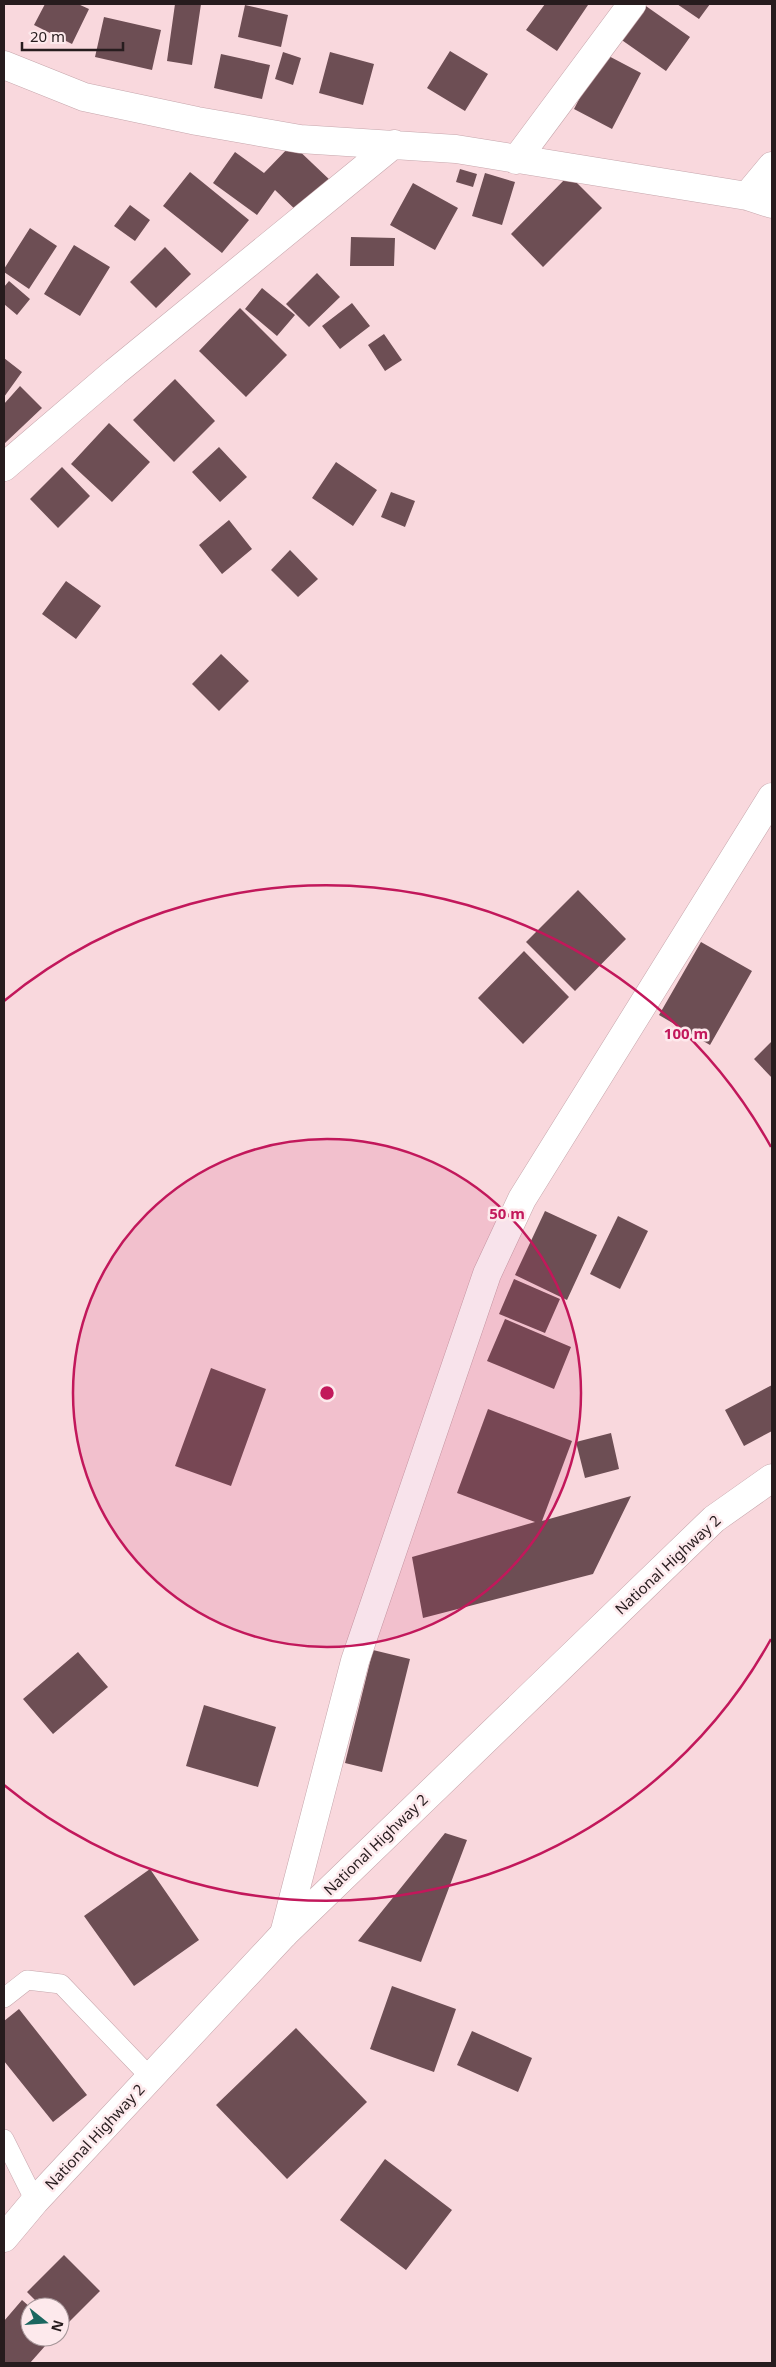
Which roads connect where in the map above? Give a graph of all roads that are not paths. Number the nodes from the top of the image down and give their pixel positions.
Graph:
1 (632, 4) edge
2 (4, 65) edge
3 (394, 144) junction
4 (516, 160) junction
5 (772, 166) edge
6 (760, 200) edge
7 (4, 467) edge
8 (772, 797) edge
9 (772, 1478) edge
10 (284, 1934) junction
11 (4, 1998) edge
12 (150, 2077) junction
13 (4, 2139) edge
14 (35, 2201) junction
15 (4, 2238) edge

1 - 4 main road
2 - 3 main road
3 - 4 main road
3 - 7 main road
4 - 6 main road
5 - 6 main road
8 - 10 main road
9 - 10 main road, National Highway 2
10 - 12 main road, National Highway 2
11 - 12 lane
12 - 14 main road, National Highway 2
13 - 14 lane
14 - 15 main road, National Highway 2

